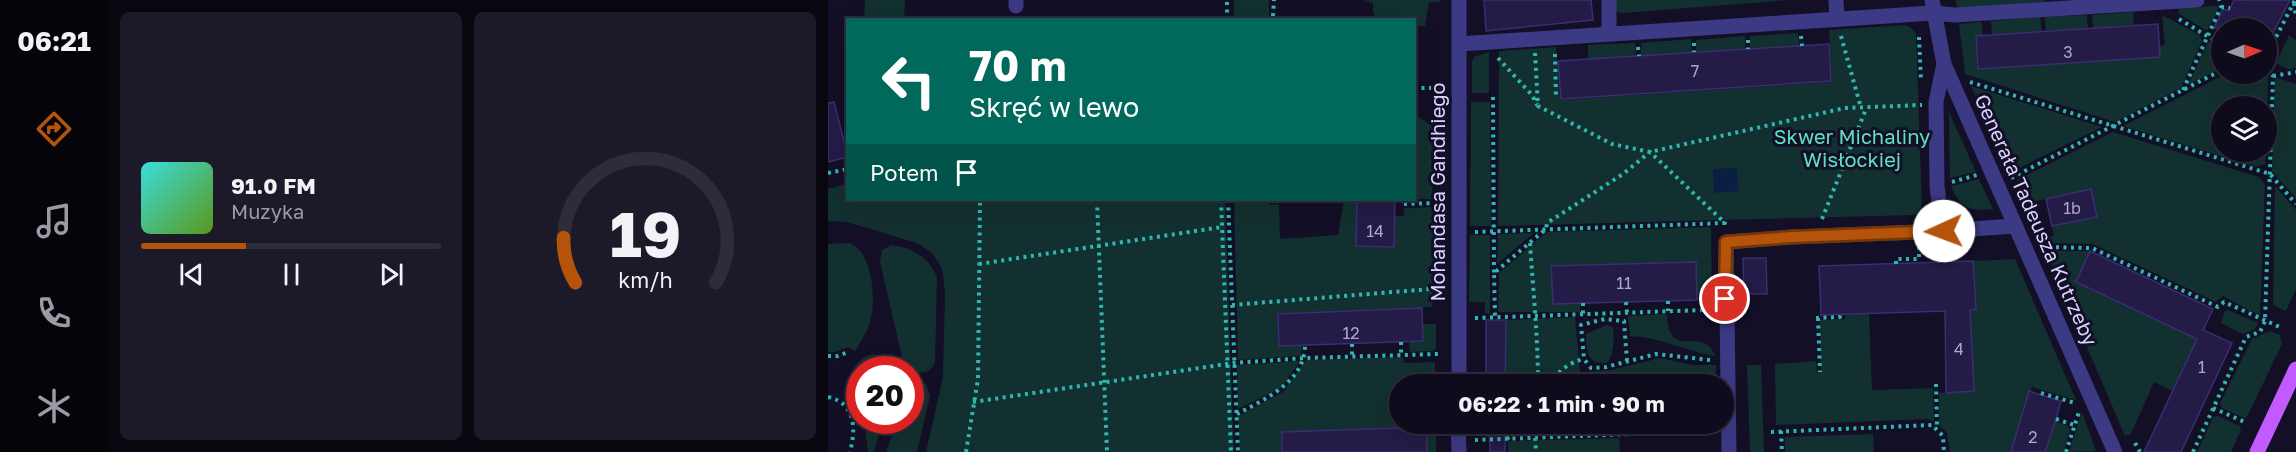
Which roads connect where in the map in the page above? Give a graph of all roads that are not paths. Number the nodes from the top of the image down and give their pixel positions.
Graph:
1 (1459, 0) edge
2 (1609, 0) edge
3 (1836, 0) edge
4 (2197, 0) edge
5 (1928, 9) edge
6 (1838, 23) junction
7 (1609, 33) junction
8 (1459, 44) junction
9 (1944, 64) junction
10 (2015, 226) junction
11 (1944, 231) junction
12 (2296, 369) edge
13 (1459, 374) edge
14 (1729, 452) edge
15 (2115, 452) edge
16 (2257, 452) edge

1 - 8 street, Mohandasa Gandhiego
2 - 7 street
3 - 6 street
4 - 5 street
5 - 6 street
5 - 9 street, Generała Tadeusza Kutrzeby
6 - 7 street
7 - 8 street
8 - 13 street, Mohandasa Gandhiego
9 - 10 street, Generała Tadeusza Kutrzeby
9 - 11 street
10 - 11 street
10 - 15 street, Generała Tadeusza Kutrzeby
11 - 14 street
12 - 16 main road

